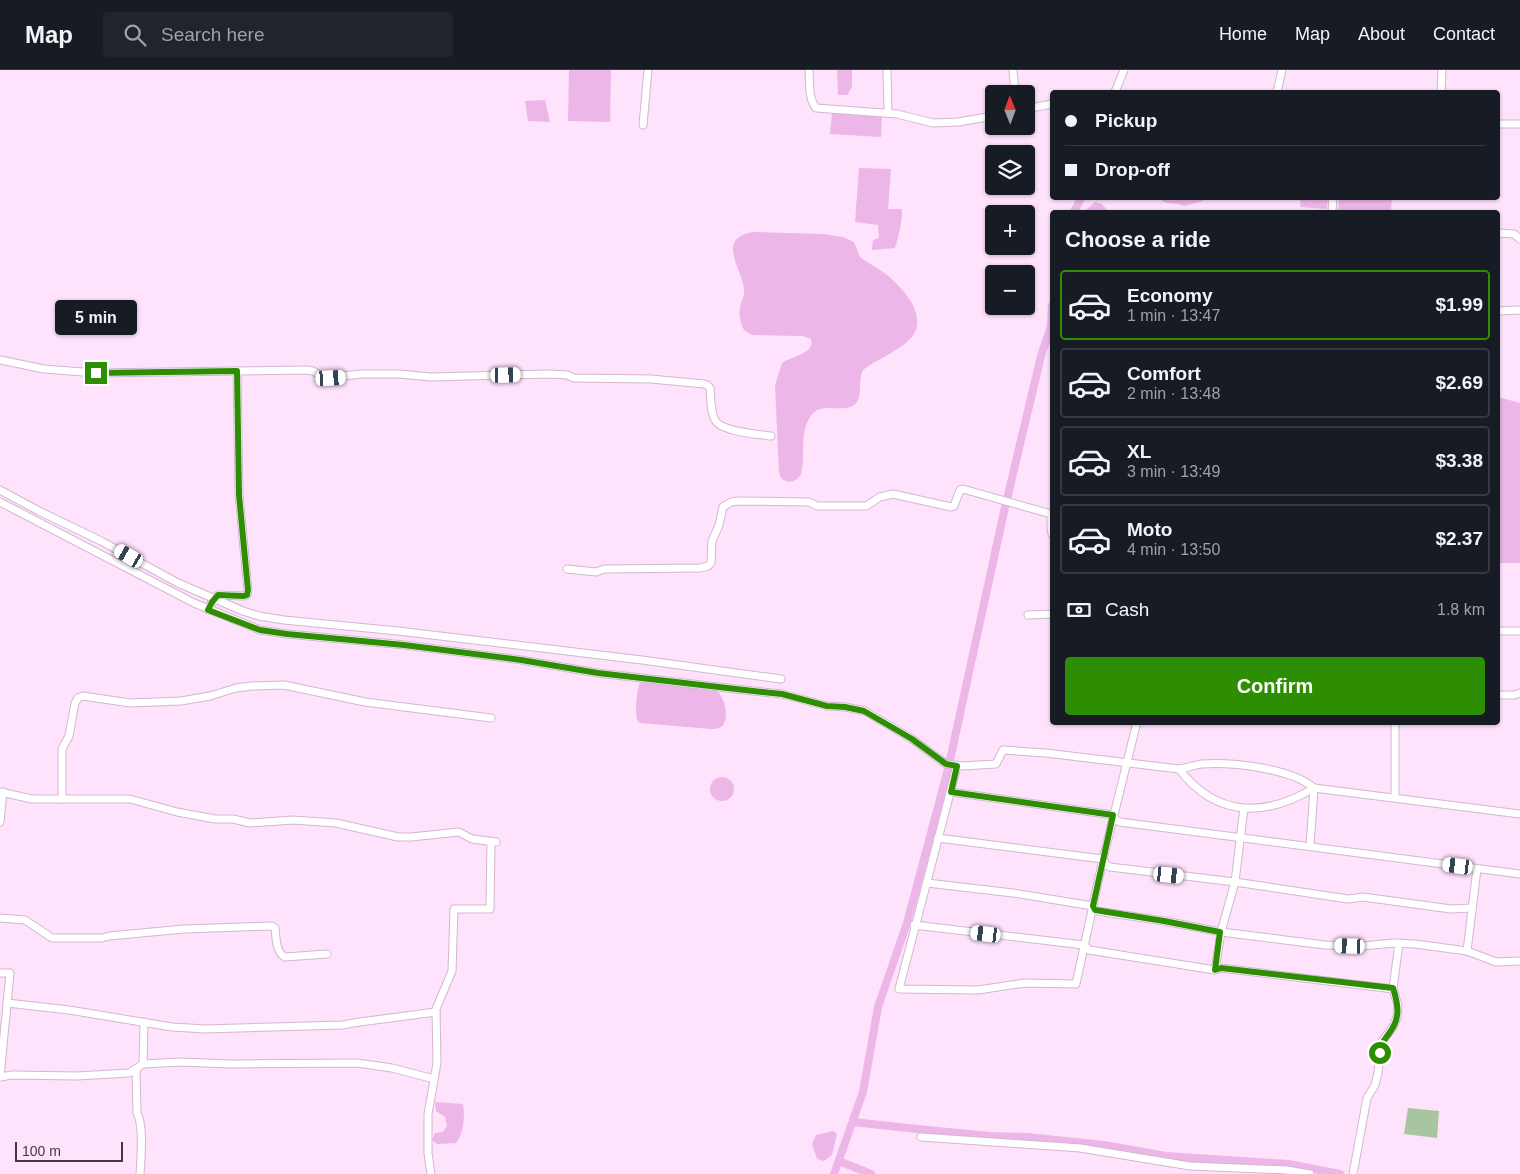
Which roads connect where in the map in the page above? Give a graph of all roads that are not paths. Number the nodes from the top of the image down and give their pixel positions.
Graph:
1 (648, 70) edge
2 (809, 70) edge
3 (887, 70) edge
4 (1013, 70) edge
5 (1124, 70) edge
6 (1282, 70) edge
7 (1442, 70) edge
8 (1014, 85) edge
9 (1117, 90) edge
10 (1277, 90) edge
11 (1441, 90) edge
12 (1050, 104) edge
13 (1035, 107) edge
14 (888, 113) junction
15 (985, 118) edge
16 (1500, 124) edge
17 (1520, 124) edge
18 (643, 125) dead end
19 (1500, 233) edge
20 (1520, 239) edge
21 (1520, 310) edge
22 (1500, 311) edge
23 (0, 360) edge
24 (237, 371) junction
25 (771, 436) dead end
26 (0, 490) edge
27 (0, 502) edge
28 (1050, 514) edge
29 (567, 569) dead end
30 (214, 599) junction
31 (208, 610) junction
32 (1050, 614) edge
33 (1028, 615) dead end
34 (1500, 631) edge
35 (1520, 631) edge
36 (781, 679) dead end
37 (1520, 693) edge
38 (1500, 695) edge
39 (491, 718) dead end
40 (1136, 725) edge
41 (1396, 725) edge
42 (1127, 762) junction
43 (957, 766) junction
44 (1179, 769) junction
45 (1314, 788) junction
46 (1, 792) edge
47 (951, 792) junction
48 (1395, 798) junction
49 (62, 799) junction
50 (1244, 808) junction
51 (1520, 814) edge
52 (1113, 815) junction
53 (0, 822) edge
54 (938, 838) junction
55 (1240, 838) junction
56 (1310, 846) junction
57 (1102, 859) junction
58 (1477, 869) junction
59 (1520, 874) edge
60 (1235, 882) junction
61 (927, 883) junction
62 (1093, 906) junction
63 (1472, 908) junction
64 (0, 918) edge
65 (914, 926) junction
66 (1220, 932) junction
67 (1399, 943) junction
68 (1084, 945) junction
69 (1467, 951) junction
70 (327, 954) dead end
71 (1520, 961) edge
72 (1215, 970) junction
73 (0, 973) edge
74 (1393, 988) junction
75 (7, 1003) junction
76 (436, 1012) junction
77 (144, 1023) junction
78 (143, 1064) junction
79 (136, 1070) junction
80 (0, 1077) edge
81 (434, 1079) junction
82 (921, 1137) dead end
83 (140, 1174) edge
84 (432, 1174) edge
85 (1310, 1174) edge
86 (1353, 1174) edge

1 - 18 street
2 - 14 street
3 - 14 street
4 - 8 street
5 - 9 street
6 - 10 street
7 - 11 street
12 - 13 street
14 - 15 street
16 - 17 street
19 - 20 street
21 - 22 street
23 - 24 street
24 - 25 street
24 - 30 street
26 - 30 street
27 - 31 street
28 - 29 street
30 - 31 street
30 - 36 street
31 - 43 street
32 - 33 street
34 - 35 street
37 - 38 street
39 - 49 street
40 - 42 street
41 - 48 street
42 - 43 street
42 - 44 street
42 - 52 street
43 - 47 street
44 - 45 street
44 - 50 street
45 - 48 street
45 - 50 street
45 - 56 street
46 - 49 street
46 - 53 street
47 - 52 street
47 - 54 street
48 - 51 street
49 - 76 street
50 - 55 street
52 - 55 street
52 - 57 street
54 - 57 street
54 - 61 street
55 - 56 street
55 - 60 street
56 - 58 street
57 - 60 street
57 - 62 street
58 - 59 street
58 - 63 street
60 - 63 street
60 - 66 street
61 - 62 street
61 - 65 street
62 - 66 street
62 - 68 street
63 - 69 street
64 - 70 street
65 - 68 street
65 - 68 street
66 - 67 street
66 - 72 street
67 - 69 street
67 - 74 street
68 - 72 street
69 - 71 street
72 - 74 street
73 - 75 street
74 - 86 street
75 - 77 street
75 - 80 street
76 - 77 street
76 - 81 street
77 - 78 street
78 - 79 street
78 - 81 street
79 - 80 street
79 - 83 street
81 - 84 street
82 - 85 street

